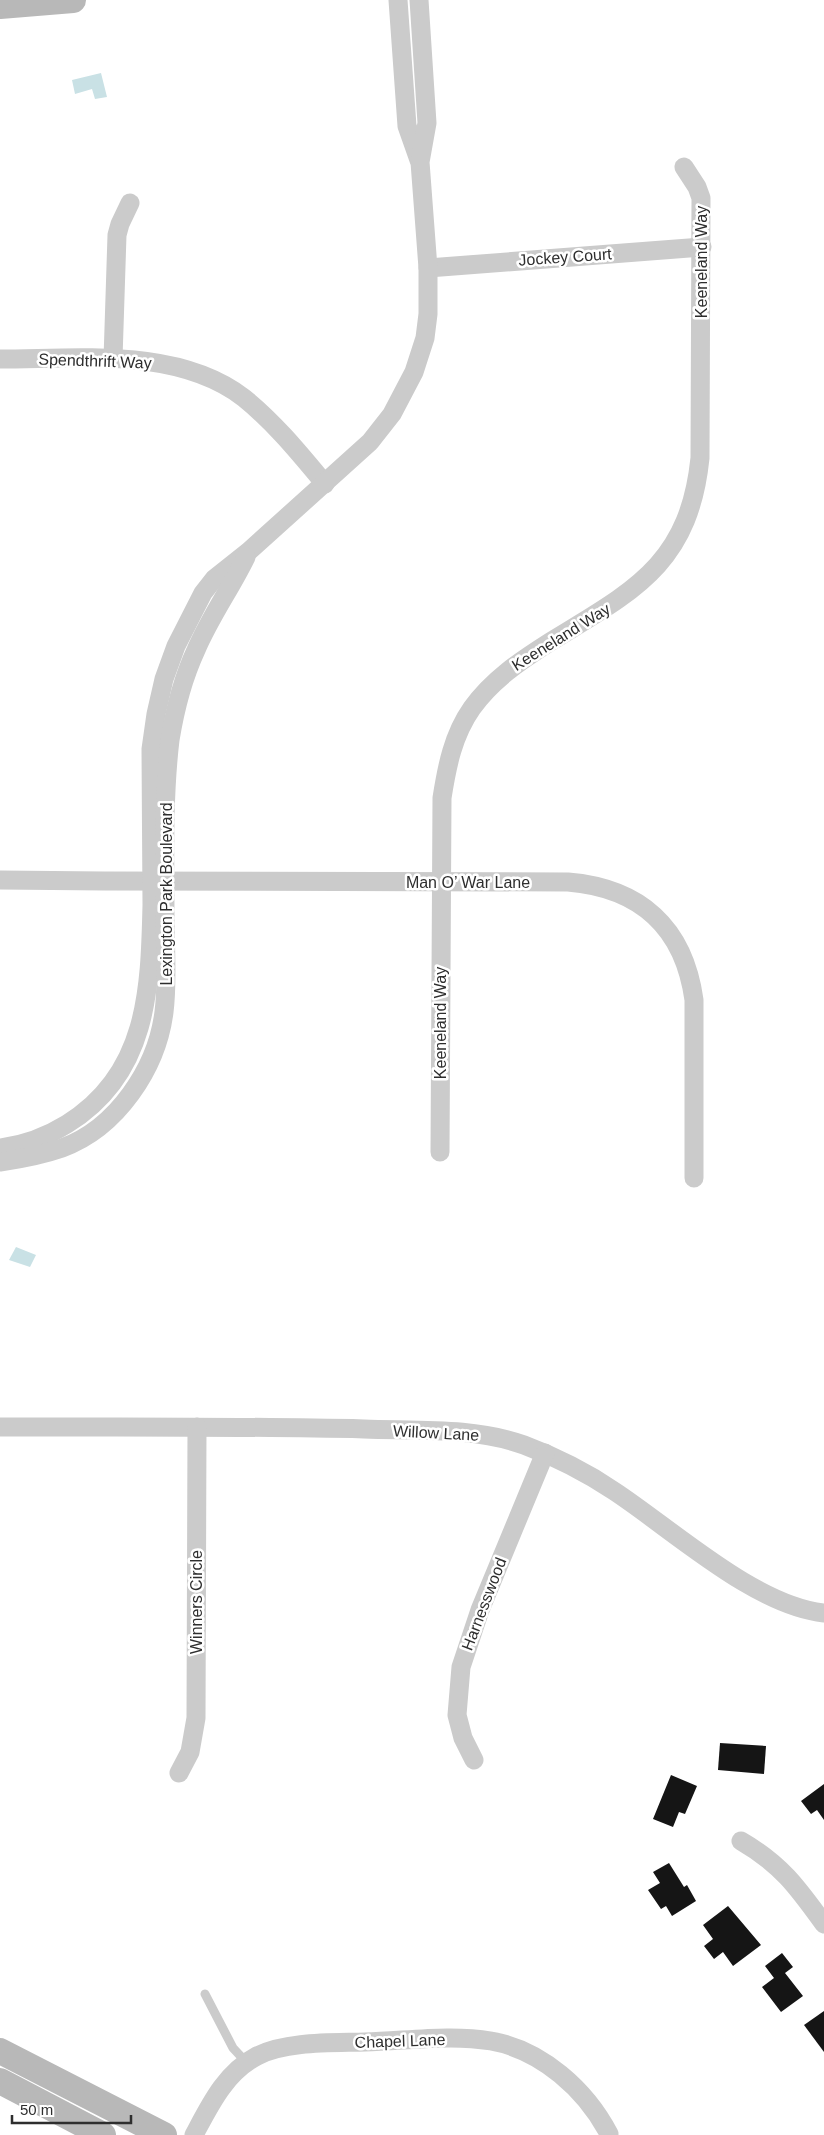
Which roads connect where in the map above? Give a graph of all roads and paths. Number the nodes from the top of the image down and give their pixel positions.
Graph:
1 (73, 0) edge
2 (398, 0) edge
3 (419, 0) edge
4 (0, 6) edge
5 (420, 162) junction
6 (684, 167) dead end
7 (130, 203) dead end
8 (702, 247) junction
9 (428, 268) junction
10 (0, 359) edge
11 (114, 359) junction
12 (326, 484) junction
13 (0, 880) edge
14 (158, 881) junction
15 (441, 881) junction
16 (0, 1148) edge
17 (440, 1152) dead end
18 (0, 1162) edge
19 (694, 1178) dead end
20 (0, 1428) edge
21 (197, 1428) junction
22 (545, 1453) junction
23 (824, 1613) edge
24 (474, 1760) dead end
25 (179, 1773) dead end
26 (742, 1841) dead end
27 (824, 1924) edge
28 (205, 1994) dead end
29 (0, 2051) edge
30 (246, 2063) junction
31 (0, 2081) edge
32 (609, 2134) edge
33 (103, 2135) edge
34 (164, 2135) edge
35 (194, 2135) edge

1 - 4 main road
2 - 5 street, Lexington Park Boulevard
3 - 5 street, Lexington Park Boulevard
5 - 9 street, Lexington Park Boulevard
6 - 8 street, Keeneland Way
7 - 11 street
8 - 9 street, Jockey Court
8 - 15 street, Keeneland Way
9 - 12 street, Lexington Park Boulevard
10 - 11 street, Spendthrift Way
11 - 12 street, Spendthrift Way
12 - 14 street, Lexington Park Boulevard
13 - 14 street, Man O’ War Lane
14 - 15 street, Man O’ War Lane
14 - 16 street, Lexington Park Boulevard
14 - 18 street, Lexington Park Boulevard
15 - 17 street, Keeneland Way
15 - 19 street, Man O’ War Lane
20 - 21 street, Willow Lane
21 - 22 street, Willow Lane
21 - 25 street, Winners Circle
22 - 23 street, Willow Lane
22 - 24 street, Harnesswood
26 - 27 street
28 - 30 lane
29 - 34 main road
30 - 32 street, Chapel Lane
30 - 35 street, Chapel Lane
31 - 33 main road

